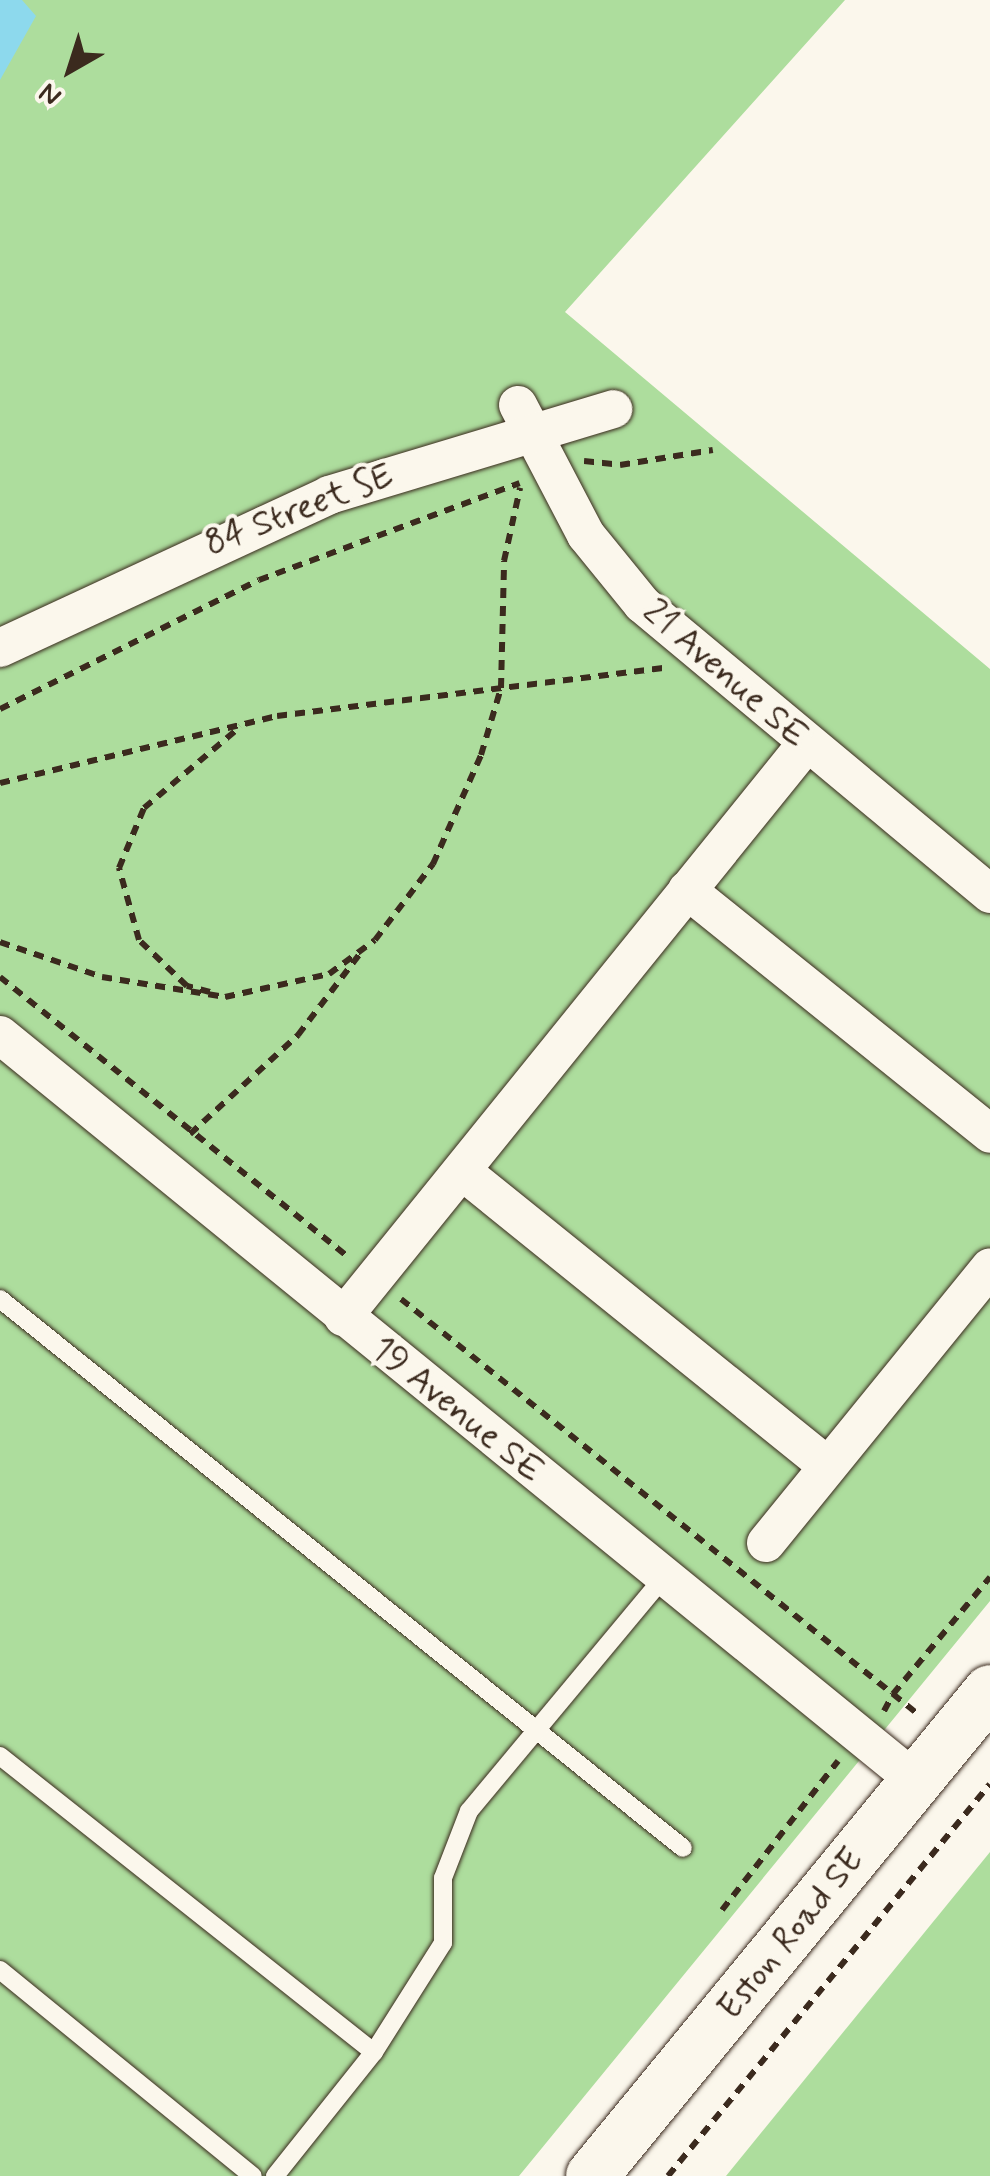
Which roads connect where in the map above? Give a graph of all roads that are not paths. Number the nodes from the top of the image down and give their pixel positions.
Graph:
1 (613, 409) dead end
2 (524, 420) junction
3 (0, 648) edge
4 (806, 744) junction
5 (688, 890) junction
6 (990, 894) edge
7 (0, 1036) edge
8 (990, 1134) edge
9 (462, 1171) junction
10 (990, 1266) edge
11 (0, 1299) edge
12 (343, 1317) junction
13 (828, 1466) junction
14 (766, 1543) dead end
15 (664, 1578) junction
16 (990, 1691) edge
17 (539, 1726) junction
18 (0, 1756) edge
19 (916, 1782) junction
20 (683, 1848) dead end
21 (0, 1970) edge
22 (374, 2052) junction
23 (252, 2176) edge
24 (274, 2176) edge
25 (592, 2176) edge

1 - 2 street, 84 Street SE
2 - 3 street, 84 Street SE
2 - 4 street, 21 Avenue SE
4 - 5 street
4 - 6 street, 21 Avenue SE
5 - 8 street
5 - 9 street
7 - 12 street, 19 Avenue SE
9 - 12 street
9 - 13 street
10 - 13 street
11 - 17 lane
12 - 15 street, 19 Avenue SE
13 - 14 street
15 - 17 lane
15 - 19 street, 19 Avenue SE
16 - 19 street, Eston Road SE
17 - 20 lane
17 - 22 lane
18 - 22 lane
19 - 25 street, Eston Road SE
21 - 23 lane
22 - 24 lane

